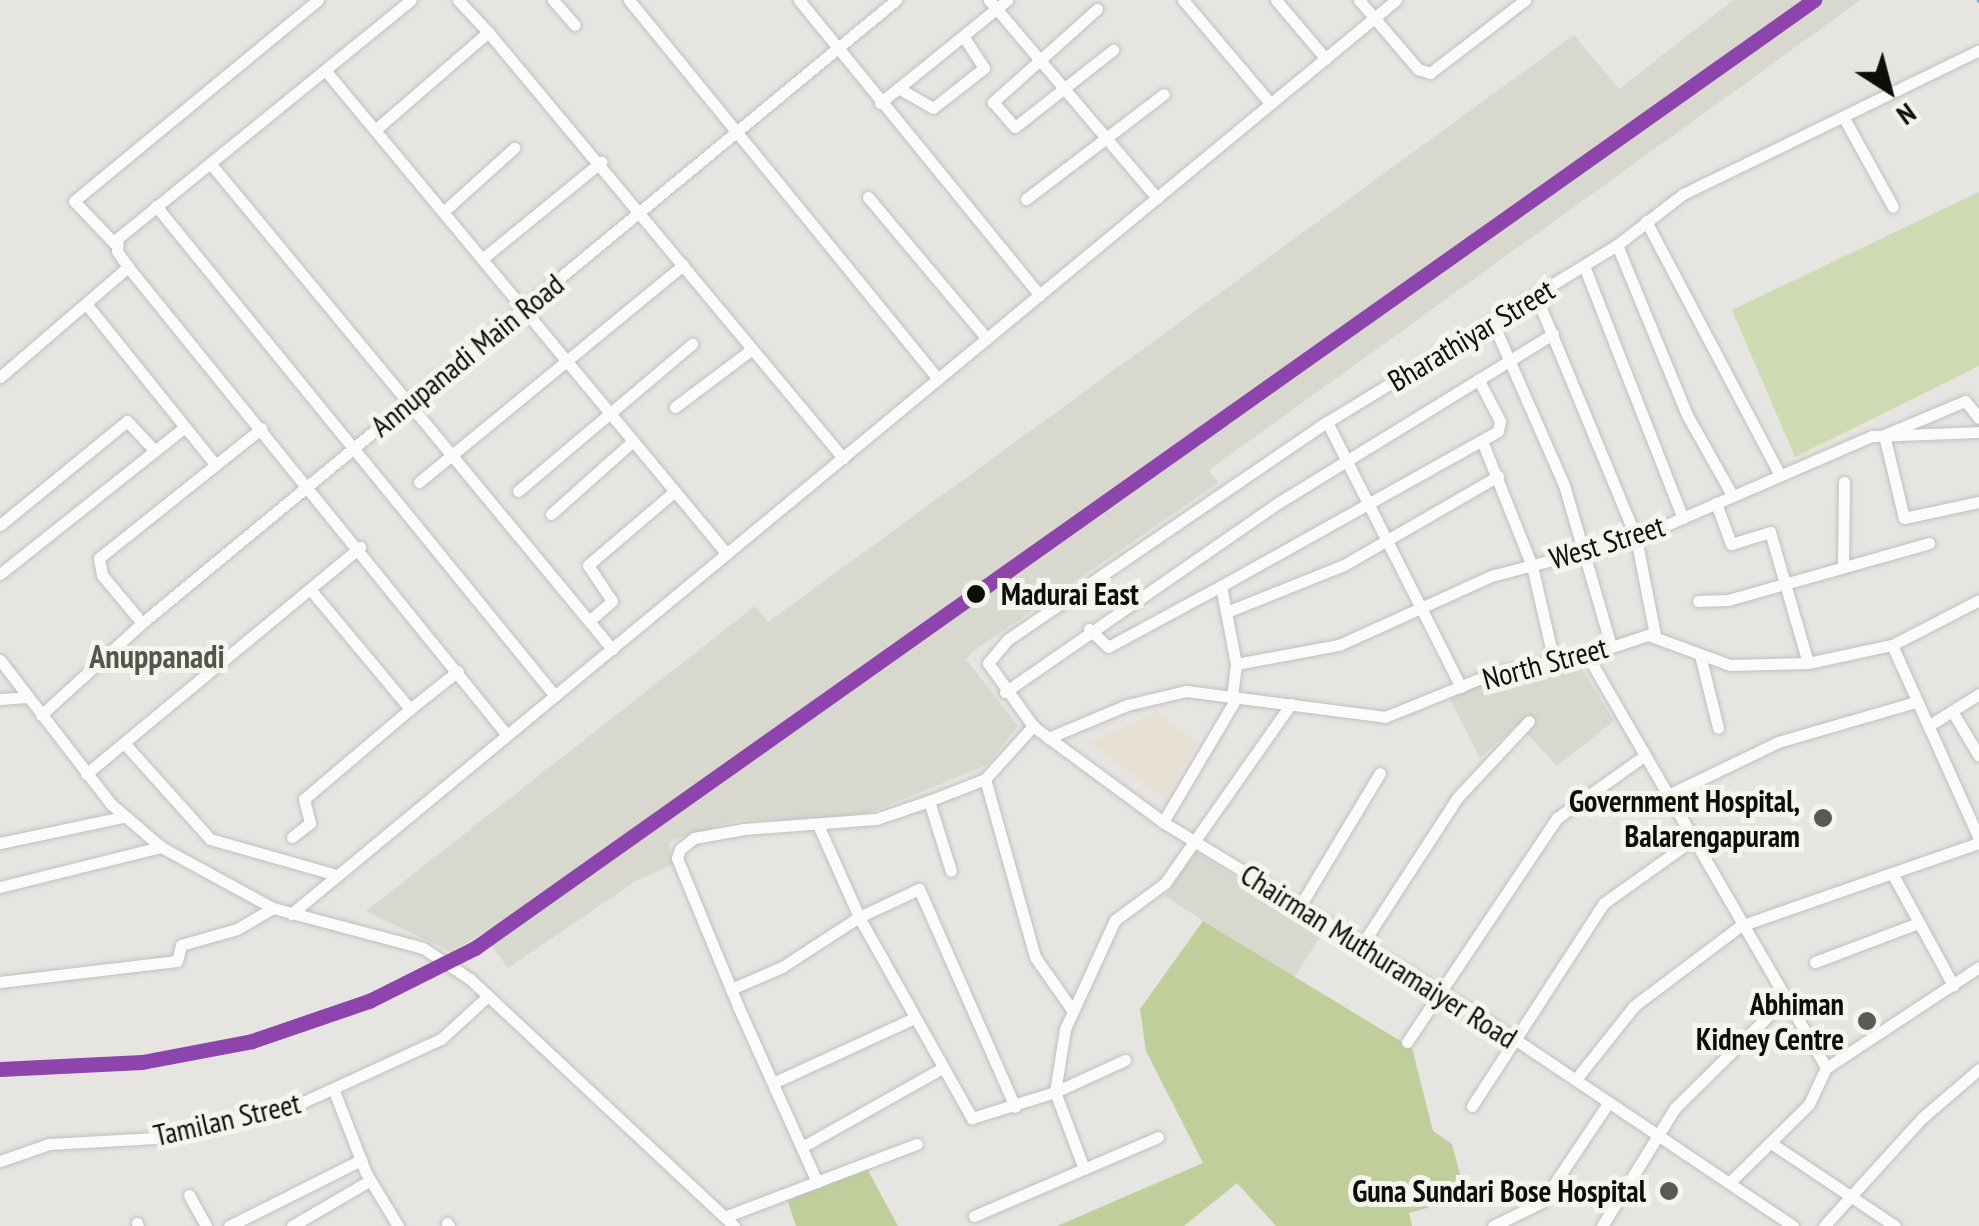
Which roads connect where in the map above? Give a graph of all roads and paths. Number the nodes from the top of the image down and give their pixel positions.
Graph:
1 (318, 0) edge
2 (412, 0) edge
3 (458, 0) edge
4 (553, 0) edge
5 (628, 0) edge
6 (799, 0) edge
7 (896, 0) edge
8 (1008, 0) edge
9 (1183, 0) edge
10 (1276, 0) edge
11 (1360, 0) edge
12 (1396, 0) edge
13 (1525, 0) edge
14 (993, 4) edge
15 (1097, 8) dead end
16 (1374, 18) junction
17 (575, 26) dead end
18 (488, 32) junction
19 (963, 36) junction
20 (836, 50) junction
21 (1113, 50) dead end
22 (1979, 50) edge
23 (1038, 59) junction
24 (1326, 59) junction
25 (984, 68) junction
26 (325, 70) junction
27 (898, 88) junction
28 (1063, 88) junction
29 (1000, 89) junction
30 (1164, 94) dead end
31 (880, 103) junction
32 (1270, 103) junction
33 (1844, 120) junction
34 (375, 130) junction
35 (737, 131) junction
36 (1105, 136) junction
37 (514, 148) dead end
38 (600, 162) junction
39 (210, 164) junction
40 (868, 197) dead end
41 (1157, 198) junction
42 (1026, 199) dead end
43 (156, 206) junction
44 (1893, 206) dead end
45 (443, 212) junction
46 (641, 212) junction
47 (1646, 220) junction
48 (115, 244) junction
49 (1617, 245) junction
50 (482, 259) junction
51 (683, 265) junction
52 (1584, 266) junction
53 (128, 267) junction
54 (1040, 295) junction
55 (1536, 296) junction
56 (87, 305) junction
57 (524, 310) junction
58 (1492, 320) junction
59 (1552, 334) junction
60 (987, 338) junction
61 (692, 344) dead end
62 (751, 350) junction
63 (1511, 359) junction
64 (567, 361) junction
65 (0, 378) edge
66 (938, 379) junction
67 (1478, 379) junction
68 (406, 405) junction
69 (675, 407) dead end
70 (611, 414) junction
71 (1979, 418) edge
72 (1326, 422) junction
73 (185, 427) junction
74 (262, 428) junction
75 (1979, 432) edge
76 (1884, 435) junction
77 (1482, 440) junction
78 (634, 441) junction
79 (352, 450) junction
80 (155, 451) junction
81 (450, 456) junction
82 (843, 458) junction
83 (1346, 458) junction
84 (215, 464) junction
85 (1778, 473) junction
86 (1498, 476) junction
87 (419, 482) dead end
88 (1844, 482) dead end
89 (308, 486) junction
90 (518, 490) dead end
91 (675, 491) junction
92 (1732, 495) junction
93 (1370, 502) junction
94 (1979, 502) edge
95 (1716, 503) junction
96 (551, 514) dead end
97 (1683, 518) junction
98 (0, 525) edge
99 (1636, 538) junction
100 (1386, 542) junction
101 (1930, 543) dead end
102 (360, 547) junction
103 (727, 554) junction
104 (1586, 554) junction
105 (1532, 566) junction
106 (1843, 567) junction
107 (0, 574) edge
108 (1789, 583) junction
109 (1221, 586) junction
110 (310, 589) junction
111 (1979, 600) edge
112 (1698, 601) dead end
113 (1418, 610) junction
114 (1229, 611) junction
115 (589, 622) junction
116 (142, 623) junction
117 (1089, 629) junction
118 (1655, 635) junction
119 (1892, 645) junction
120 (1610, 646) junction
121 (612, 648) junction
122 (1586, 655) junction
123 (1700, 655) junction
124 (0, 660) edge
125 (1554, 660) junction
126 (988, 663) joint
127 (1808, 663) junction
128 (1236, 664) junction
129 (458, 670) junction
130 (1461, 687) junction
131 (1005, 692) junction
132 (1979, 694) edge
133 (555, 696) junction
134 (27, 697) junction
135 (1234, 697) junction
136 (0, 698) edge
137 (1916, 702) junction
138 (1291, 704) junction
139 (410, 710) junction
140 (1952, 712) junction
141 (41, 715) junction
142 (1528, 721) dead end
143 (1033, 726) junction
144 (1928, 726) junction
145 (1718, 728) dead end
146 (507, 735) junction
147 (1048, 738) junction
148 (124, 743) junction
149 (1644, 756) junction
150 (1979, 756) edge
151 (1380, 773) dead end
152 (86, 774) junction
153 (984, 779) junction
154 (1666, 796) junction
155 (1979, 799) edge
156 (929, 800) junction
157 (1965, 808) junction
158 (122, 816) junction
159 (1163, 822) junction
160 (820, 826) junction
161 (292, 836) dead end
162 (1692, 841) junction
163 (1979, 841) edge
164 (0, 843) edge
165 (1196, 844) junction
166 (161, 847) junction
167 (950, 871) dead end
168 (1892, 873) junction
169 (333, 874) junction
170 (0, 887) edge
171 (1300, 906) junction
172 (273, 908) junction
173 (291, 914) junction
174 (858, 917) junction
175 (1918, 923) junction
176 (1740, 926) junction
177 (1363, 944) junction
178 (1815, 962) dead end
179 (1979, 967) edge
180 (0, 982) edge
181 (1952, 986) junction
182 (731, 989) junction
183 (1441, 992) junction
184 (488, 996) junction
185 (1783, 1001) junction
186 (1073, 1011) junction
187 (914, 1018) junction
188 (1514, 1040) junction
189 (1407, 1042) dead end
190 (1125, 1060) dead end
191 (942, 1068) junction
192 (1826, 1068) junction
193 (1979, 1069) edge
194 (1576, 1079) junction
195 (773, 1083) junction
196 (334, 1091) junction
197 (1055, 1092) junction
198 (1610, 1102) junction
199 (1472, 1106) dead end
200 (1015, 1107) junction
201 (1656, 1134) junction
202 (1158, 1137) dead end
203 (1771, 1143) junction
204 (917, 1144) dead end
205 (802, 1147) junction
206 (360, 1160) junction
207 (0, 1161) edge
208 (1084, 1169) junction
209 (370, 1180) junction
210 (817, 1182) junction
211 (1729, 1184) junction
212 (189, 1194) dead end
213 (1851, 1197) junction
214 (974, 1216) dead end
215 (731, 1221) edge
216 (206, 1226) edge
217 (229, 1226) edge
218 (292, 1226) edge
219 (398, 1226) edge
220 (1492, 1226) edge
221 (1602, 1226) edge
222 (1793, 1226) edge
223 (1824, 1226) edge
224 (1895, 1226) edge

1 - 48 street
2 - 26 street
3 - 18 street
4 - 17 street
5 - 35 street
6 - 20 street
7 - 20 street, Annupanadi Main Road
8 - 14 street
9 - 32 street
10 - 24 street
11 - 16 street
12 - 16 street
13 - 16 street
14 - 19 street
14 - 23 street
15 - 23 street
16 - 24 street
18 - 34 street
18 - 38 street
19 - 25 street
19 - 27 street
20 - 31 street
20 - 35 street, Annupanadi Main Road
21 - 28 street
22 - 33 street, Bharathiyar Street
23 - 28 street
23 - 29 street
24 - 32 street
25 - 27 street
25 - 29 street
26 - 34 street
26 - 39 street
27 - 31 street
28 - 29 street
28 - 36 street
30 - 36 street
31 - 54 street
32 - 41 street
33 - 44 street
33 - 47 street, Bharathiyar Street
34 - 45 street
35 - 46 street, Annupanadi Main Road
35 - 66 street
36 - 41 street
36 - 42 street
37 - 45 street
38 - 46 street
38 - 50 street
39 - 43 street
39 - 68 street
40 - 60 street
41 - 54 street
43 - 48 street
43 - 79 street
45 - 50 street
46 - 51 street
46 - 57 street, Annupanadi Main Road
47 - 49 street, Bharathiyar Street
47 - 85 street
48 - 53 street
49 - 52 street, Bharathiyar Street
49 - 92 street
50 - 57 street
51 - 62 street
51 - 64 street
52 - 55 street, Bharathiyar Street
52 - 97 street
53 - 56 street
53 - 74 street
54 - 60 street
55 - 58 street, Bharathiyar Street
55 - 59 street
56 - 65 street
56 - 73 street
57 - 64 street
57 - 68 street, Annupanadi Main Road
58 - 63 street
58 - 72 street, Bharathiyar Street
59 - 63 street
59 - 99 street
60 - 66 street
61 - 70 street
62 - 69 street
62 - 82 street
63 - 67 street
63 - 104 street
64 - 70 street
64 - 81 street
66 - 82 street
67 - 77 street
67 - 83 street
68 - 79 street, Annupanadi Main Road
68 - 81 street
70 - 78 street
70 - 90 street
71 - 76 street
72 - 83 street
72 - 126 street, Bharathiyar Street
73 - 80 street
73 - 84 street
74 - 84 street
74 - 89 street
75 - 76 street, West Street
76 - 85 street, West Street
76 - 94 street
77 - 86 street
77 - 93 street
78 - 91 street
78 - 96 street
79 - 89 street, Annupanadi Main Road
79 - 133 street
80 - 98 street
80 - 107 street
81 - 87 street
81 - 115 street
82 - 103 street
83 - 93 street
83 - 117 street
84 - 116 street
85 - 92 street, West Street
86 - 100 street
86 - 105 street
88 - 106 street
89 - 102 street
89 - 116 street, Annupanadi Main Road
91 - 103 street
91 - 115 street
92 - 95 street, West Street
93 - 100 street
93 - 109 street
95 - 97 street, West Street
95 - 108 street
97 - 99 street, West Street
99 - 104 street, West Street
99 - 118 street
100 - 113 street
100 - 114 street
101 - 106 street
102 - 110 street
102 - 129 street
103 - 121 street
104 - 105 street, West Street
104 - 120 street
105 - 113 street, West Street
105 - 125 street
106 - 108 street
108 - 112 street
108 - 127 street
109 - 114 street
109 - 117 street
110 - 139 street
110 - 148 street
111 - 119 street
113 - 128 street, West Street
113 - 130 street
114 - 128 street
115 - 121 street
116 - 141 street, Annupanadi Main Road
117 - 131 street
118 - 120 street, North Street
118 - 123 street
119 - 127 street
119 - 137 street
120 - 122 street, North Street
121 - 133 street
122 - 125 street, North Street
122 - 149 street
123 - 127 street
123 - 145 street
124 - 134 street
125 - 130 street, North Street
126 - 131 street, Chairman Muthuramaiyer Road
128 - 135 street
129 - 139 street
129 - 146 street
130 - 138 street, North Street
131 - 143 street, Chairman Muthuramaiyer Road
132 - 140 street
133 - 146 street
134 - 136 street
134 - 141 street
135 - 138 street, North Street
135 - 147 street, North Street
135 - 159 street
137 - 144 street
137 - 154 street
138 - 165 street
139 - 161 street
140 - 144 street
140 - 150 street
141 - 152 street
142 - 177 street
143 - 147 street, Chairman Muthuramaiyer Road
143 - 153 street
144 - 157 street
146 - 169 street
147 - 159 street, Chairman Muthuramaiyer Road
148 - 152 street
148 - 169 street
149 - 154 street
149 - 183 street
151 - 171 street
152 - 158 street
153 - 156 street
153 - 186 street
154 - 162 street
155 - 157 street
156 - 160 street
156 - 167 street
157 - 163 street
158 - 164 street
158 - 166 street
159 - 165 street, Chairman Muthuramaiyer Road
160 - 174 street
160 - 182 street
162 - 176 street
162 - 188 street
163 - 168 street
165 - 171 street, Chairman Muthuramaiyer Road
165 - 186 street
166 - 170 street
166 - 172 street
168 - 175 street
168 - 176 street
169 - 173 street
171 - 177 street, Chairman Muthuramaiyer Road
172 - 173 street
172 - 180 street
173 - 184 street
174 - 182 street
174 - 187 street
174 - 200 street
175 - 178 street
175 - 181 street
176 - 185 street
176 - 194 street
177 - 183 street, Chairman Muthuramaiyer Road
179 - 181 street
181 - 192 street
182 - 195 street
183 - 188 street, Chairman Muthuramaiyer Road
183 - 189 street
184 - 196 street, Tamilan Street
184 - 215 street
185 - 192 street
185 - 201 street
186 - 197 street
187 - 191 street
187 - 195 street
188 - 194 street, Chairman Muthuramaiyer Road
188 - 199 street
190 - 197 street
191 - 200 street
191 - 205 street
192 - 203 street
193 - 213 street
194 - 198 street, Chairman Muthuramaiyer Road
195 - 205 street
196 - 206 street
196 - 207 street, Tamilan Street
197 - 200 street
197 - 208 street
198 - 201 street, Chairman Muthuramaiyer Road
198 - 220 street
201 - 211 street, Chairman Muthuramaiyer Road
201 - 221 street
202 - 208 street
203 - 211 street
203 - 213 street
204 - 210 street
205 - 210 street
206 - 209 street
206 - 217 street
208 - 214 street
209 - 218 street
209 - 219 street
210 - 215 street
211 - 222 street, Chairman Muthuramaiyer Road
212 - 216 street
213 - 223 street
213 - 224 street

